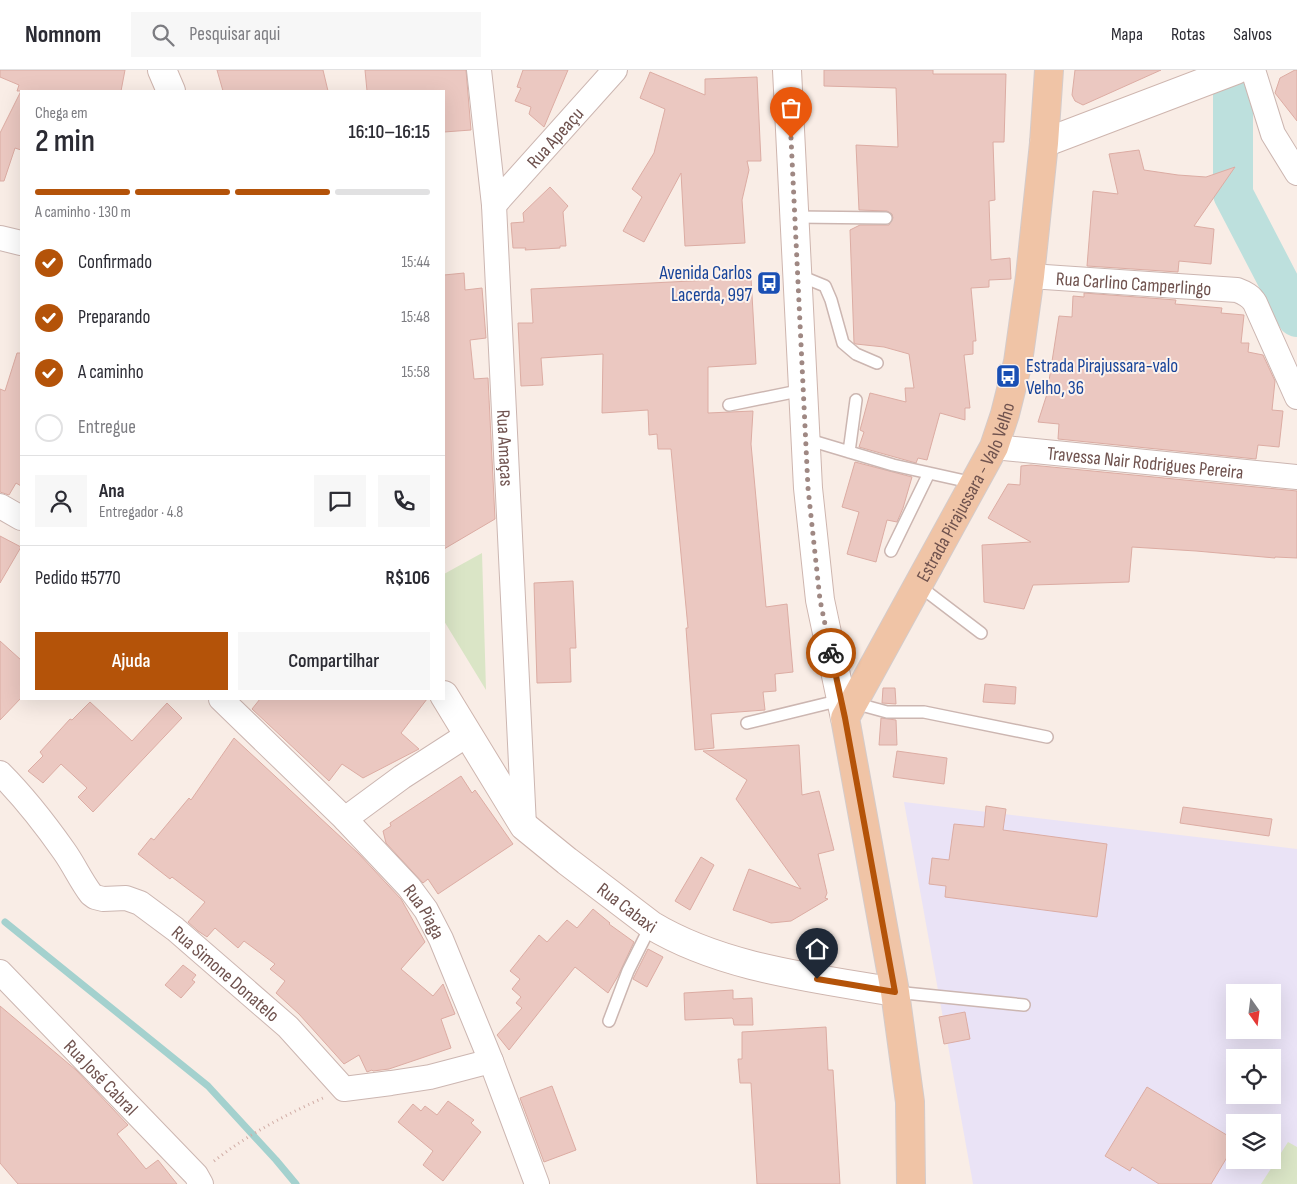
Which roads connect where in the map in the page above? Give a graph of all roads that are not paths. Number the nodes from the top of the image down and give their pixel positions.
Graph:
1 (162, 70) edge
2 (479, 70) edge
3 (616, 70) edge
4 (787, 70) edge
5 (1049, 70) edge
6 (1236, 70) edge
7 (1253, 70) edge
8 (171, 90) edge
9 (1044, 142) junction
10 (1297, 173) edge
11 (494, 205) junction
12 (795, 217) junction
13 (886, 218) dead end
14 (0, 238) edge
15 (20, 244) edge
16 (798, 275) junction
17 (1030, 276) junction
18 (877, 363) dead end
19 (803, 390) junction
20 (1297, 397) edge
21 (856, 400) dead end
22 (729, 405) dead end
23 (806, 439) junction
24 (994, 447) junction
25 (849, 452) junction
26 (929, 473) junction
27 (1297, 477) edge
28 (974, 483) junction
29 (0, 506) edge
30 (20, 517) edge
31 (891, 551) dead end
32 (918, 585) junction
33 (980, 633) dead end
34 (445, 697) edge
35 (221, 700) edge
36 (846, 707) junction
37 (747, 723) dead end
38 (467, 734) junction
39 (1046, 737) dead end
40 (0, 773) edge
41 (345, 819) junction
42 (524, 826) junction
43 (651, 925) junction
44 (0, 972) edge
45 (895, 992) junction
46 (1024, 1005) dead end
47 (609, 1021) dead end
48 (490, 1061) junction
49 (198, 1180) edge
50 (538, 1184) edge
51 (911, 1184) edge

1 - 8 street
2 - 11 street, Rua Amaças
3 - 11 street, Rua Apeaçu
4 - 12 street
5 - 9 main road, Estrada Pirajussara - Valo Velho
6 - 9 street
7 - 10 street
9 - 17 main road, Estrada Pirajussara - Valo Velho
11 - 42 street, Rua Amaças
12 - 13 lane
12 - 16 street
14 - 15 street
16 - 18 lane
16 - 19 street
17 - 20 street, Rua Carlino Camperlingo
17 - 24 main road, Estrada Pirajussara - Valo Velho
19 - 22 lane
19 - 23 street
21 - 25 lane
23 - 25 lane
23 - 36 street
24 - 27 street, Travessa Nair Rodrigues Pereira
24 - 28 main road, Estrada Pirajussara - Valo Velho
25 - 26 lane
26 - 28 lane
26 - 31 lane
28 - 32 main road, Estrada Pirajussara - Valo Velho
29 - 30 street
32 - 33 lane
32 - 36 main road, Estrada Pirajussara - Valo Velho
34 - 38 street, Rua Cabaxi
35 - 41 street, Rua Piaga
36 - 37 lane
36 - 39 lane
36 - 45 main road
38 - 41 street
38 - 42 street, Rua Cabaxi
40 - 48 street, Rua Simone Donatelo
41 - 48 street, Rua Piaga
42 - 43 street, Rua Cabaxi
43 - 45 street, Rua Cabaxi
43 - 47 lane
44 - 49 street, Rua José Cabral
45 - 46 lane
45 - 51 main road
48 - 50 street, Rua Piaga

